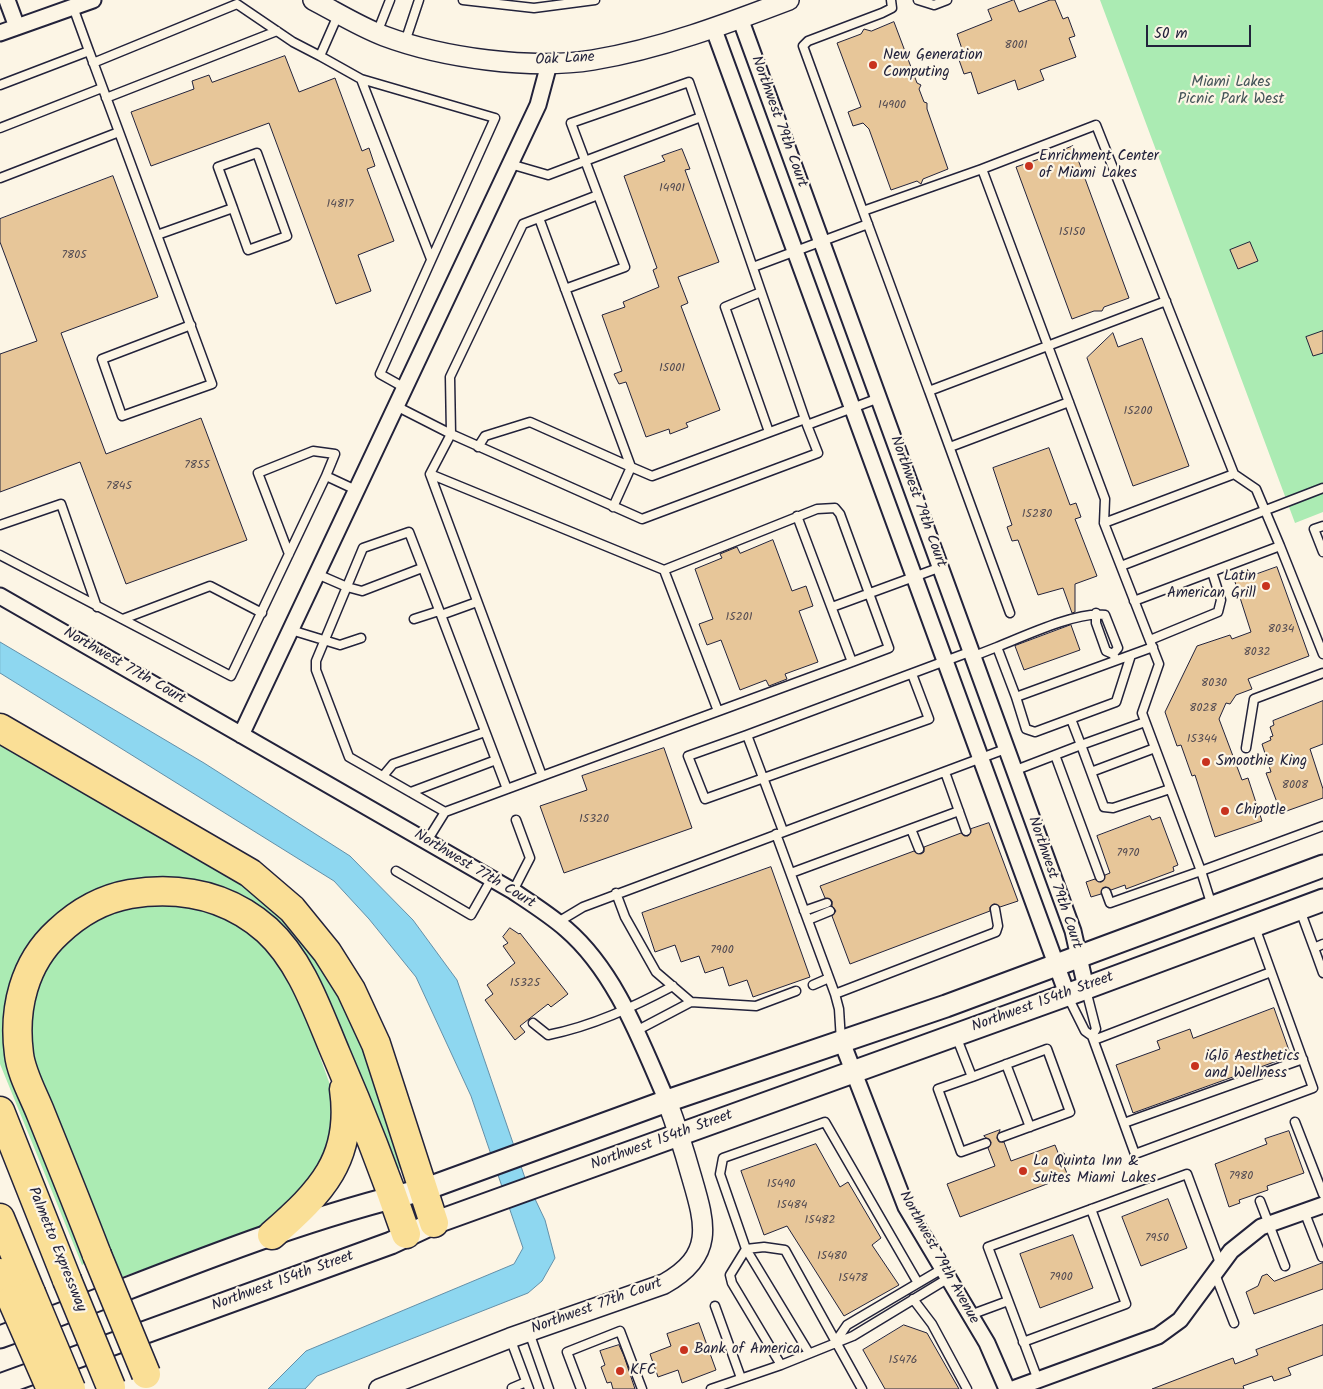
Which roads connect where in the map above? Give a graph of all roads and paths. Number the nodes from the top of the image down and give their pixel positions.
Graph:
1 (7, 0) edge
2 (93, 0) edge
3 (313, 0) edge
4 (390, 0) edge
5 (419, 0) edge
6 (463, 0) edge
7 (595, 0) edge
8 (789, 0) edge
9 (892, 0) edge
10 (918, 0) edge
11 (947, 0) edge
12 (73, 7) junction
13 (339, 13) junction
14 (740, 18) junction
15 (17, 27) junction
16 (714, 27) junction
17 (277, 31) junction
18 (377, 32) junction
19 (0, 33) edge
20 (405, 42) junction
21 (89, 52) junction
22 (320, 56) junction
23 (93, 63) junction
24 (549, 64) junction
25 (361, 79) junction
26 (0, 84) edge
27 (102, 88) junction
28 (106, 98) junction
29 (700, 117) junction
30 (0, 128) edge
31 (119, 132) junction
32 (585, 161) junction
33 (510, 164) junction
34 (982, 169) junction
35 (0, 178) edge
36 (598, 194) junction
37 (233, 208) junction
38 (864, 211) junction
39 (540, 218) junction
40 (868, 224) junction
41 (157, 235) junction
42 (822, 242) junction
43 (795, 251) junction
44 (431, 259) junction
45 (753, 268) junction
46 (565, 289) junction
47 (761, 292) junction
48 (1166, 301) junction
49 (190, 325) junction
50 (1048, 347) junction
51 (405, 388) junction
52 (929, 391) junction
53 (880, 398) junction
54 (1069, 402) junction
55 (396, 406) junction
56 (853, 408) junction
57 (806, 422) junction
58 (769, 432) junction
59 (450, 434) junction
60 (478, 447) junction
61 (950, 447) junction
62 (631, 467) junction
63 (430, 474) junction
64 (1234, 474) junction
65 (326, 476) junction
66 (1323, 488) edge
67 (356, 490) junction
68 (613, 506) junction
69 (1265, 510) junction
70 (798, 516) junction
71 (1104, 523) junction
72 (0, 524) edge
73 (1323, 526) edge
74 (1280, 546) junction
75 (1323, 552) edge
76 (0, 554) edge
77 (289, 554) junction
78 (1121, 566) junction
79 (941, 567) junction
80 (422, 568) junction
81 (664, 570) junction
82 (1212, 572) junction
83 (317, 574) junction
84 (914, 577) junction
85 (347, 588) junction
86 (870, 594) junction
87 (0, 596) edge
88 (1134, 601) junction
89 (477, 602) junction
90 (97, 607) junction
91 (832, 607) junction
92 (262, 613) junction
93 (440, 613) junction
94 (1010, 613) dead end
95 (1096, 613) junction
96 (123, 619) junction
97 (414, 620) dead end
98 (291, 630) junction
99 (361, 638) dead end
100 (325, 641) junction
101 (1151, 644) junction
102 (997, 647) junction
103 (973, 654) junction
104 (1323, 654) edge
105 (1131, 655) junction
106 (1115, 657) junction
107 (945, 661) junction
108 (852, 662) junction
109 (1323, 673) edge
110 (912, 674) junction
111 (1016, 697) junction
112 (718, 711) junction
113 (1071, 719) junction
114 (1145, 722) junction
115 (0, 728) edge
116 (485, 732) junction
117 (241, 735) junction
118 (747, 735) junction
119 (1081, 745) junction
120 (1008, 748) junction
121 (1155, 748) junction
122 (1246, 748) dead end
123 (1055, 755) junction
124 (980, 758) junction
125 (496, 760) junction
126 (1016, 770) junction
127 (945, 772) junction
128 (1091, 772) junction
129 (383, 776) junction
130 (542, 776) junction
131 (764, 779) junction
132 (507, 789) junction
133 (1170, 789) junction
134 (412, 792) junction
135 (959, 811) junction
136 (445, 812) junction
137 (516, 820) dead end
138 (1323, 826) edge
139 (911, 829) junction
140 (966, 831) dead end
141 (779, 832) junction
142 (427, 841) junction
143 (919, 849) dead end
144 (1323, 866) edge
145 (396, 871) dead end
146 (1201, 871) junction
147 (791, 873) junction
148 (1100, 877) dead end
149 (492, 878) junction
150 (513, 891) junction
151 (1106, 892) dead end
152 (616, 894) junction
153 (1323, 900) edge
154 (827, 903) dead end
155 (1212, 906) junction
156 (1300, 908) junction
157 (995, 909) dead end
158 (804, 911) junction
159 (830, 911) dead end
160 (808, 920) junction
161 (558, 923) junction
162 (1254, 925) junction
163 (1323, 944) edge
164 (1314, 948) junction
165 (1079, 957) junction
166 (1056, 965) junction
167 (1271, 972) junction
168 (1323, 972) edge
169 (829, 978) junction
170 (813, 985) dead end
171 (673, 986) junction
172 (796, 991) dead end
173 (1076, 991) junction
174 (835, 994) junction
175 (692, 1002) junction
176 (626, 1011) junction
177 (533, 1023) dead end
178 (636, 1031) junction
179 (956, 1034) junction
180 (1093, 1038) junction
181 (842, 1042) junction
182 (1303, 1058) junction
183 (340, 1062) junction
184 (1006, 1064) junction
185 (852, 1071) junction
186 (972, 1077) junction
187 (667, 1101) junction
188 (0, 1111) edge
189 (1295, 1122) dead end
190 (1124, 1123) junction
191 (1030, 1127) junction
192 (679, 1134) junction
193 (1002, 1137) dead end
194 (986, 1143) dead end
195 (423, 1190) junction
196 (1323, 1194) edge
197 (393, 1197) junction
198 (1260, 1200) dead end
199 (1323, 1205) edge
200 (1091, 1209) junction
201 (1304, 1211) junction
202 (0, 1218) edge
203 (434, 1223) junction
204 (1269, 1224) junction
205 (406, 1234) junction
206 (272, 1235) junction
207 (746, 1249) junction
208 (1322, 1257) edge
209 (1285, 1266) dead end
210 (1217, 1268) junction
211 (0, 1273) edge
212 (944, 1274) junction
213 (918, 1283) junction
214 (22, 1297) junction
215 (913, 1299) junction
216 (1008, 1301) junction
217 (715, 1306) dead end
218 (970, 1315) junction
219 (1234, 1323) dead end
220 (528, 1332) junction
221 (0, 1336) edge
222 (510, 1338) junction
223 (836, 1341) junction
224 (1024, 1342) junction
225 (809, 1353) junction
226 (781, 1365) junction
227 (741, 1378) junction
228 (1038, 1380) junction
229 (149, 1382) edge
230 (2, 1385) edge
231 (528, 1386) edge
232 (112, 1388) edge
233 (51, 1389) edge
234 (71, 1389) edge
235 (379, 1389) edge
236 (511, 1389) edge
237 (549, 1389) edge
238 (581, 1389) edge
239 (642, 1389) edge
240 (711, 1389) edge
241 (862, 1389) edge
242 (967, 1389) edge
243 (1007, 1389) edge
244 (1013, 1389) edge

1 - 15 street
2 - 12 street
3 - 13 street, Oak Lane
4 - 18 lane
5 - 20 lane
6 - 7 lane
8 - 14 street, Oak Lane
9 - 38 lane
10 - 11 lane
12 - 15 street
12 - 21 lane
13 - 18 street, Oak Lane
13 - 22 lane
14 - 16 street, Oak Lane
14 - 42 street, Northwest 79th Court
15 - 19 street
16 - 24 street, Oak Lane
16 - 43 street, Northwest 79th Court
17 - 22 lane
17 - 23 lane
17 - 28 lane
18 - 20 street, Oak Lane
20 - 24 street, Oak Lane
21 - 23 lane
21 - 26 lane
22 - 25 lane
23 - 27 lane
24 - 33 street
25 - 44 lane
25 - 44 lane
27 - 28 lane
27 - 30 lane
28 - 31 lane
29 - 32 lane
29 - 32 lane
29 - 45 lane
31 - 35 lane
31 - 41 lane
32 - 33 lane
32 - 36 lane
33 - 51 street
34 - 38 lane
34 - 48 lane
34 - 50 lane
36 - 39 lane
36 - 46 lane
37 - 37 lane
37 - 41 lane
38 - 40 lane
39 - 46 lane
39 - 59 lane
40 - 42 lane
40 - 52 lane
41 - 49 lane
42 - 43 lane
42 - 53 street, Northwest 79th Court
43 - 45 lane
43 - 56 street, Northwest 79th Court
44 - 51 lane
45 - 47 lane
46 - 62 lane
47 - 57 lane
47 - 58 lane
48 - 50 lane
48 - 64 lane
49 - 49 lane
50 - 52 lane
50 - 54 lane
51 - 55 street
52 - 61 lane
53 - 56 lane
53 - 79 street, Northwest 79th Court
54 - 61 lane
54 - 71 lane
55 - 59 lane
55 - 67 street
56 - 57 lane
56 - 84 street, Northwest 79th Court
57 - 58 lane
57 - 68 lane
58 - 62 lane
59 - 60 lane
59 - 63 lane
60 - 62 lane
60 - 68 lane
61 - 94 lane
62 - 68 lane
63 - 81 lane
63 - 89 lane
64 - 69 lane
64 - 71 lane
65 - 67 lane
65 - 77 lane
65 - 77 lane
66 - 69 lane
67 - 83 street
69 - 74 lane
69 - 78 lane
70 - 81 lane
70 - 86 lane
70 - 91 lane
71 - 78 lane
72 - 90 lane
73 - 75 lane
74 - 82 lane
74 - 104 lane
76 - 90 lane
77 - 92 lane
78 - 88 lane
79 - 84 lane
79 - 103 street, Northwest 79th Court
80 - 85 lane
80 - 85 lane
80 - 93 lane
81 - 112 lane
82 - 88 lane
82 - 101 lane
83 - 85 lane
83 - 98 street
84 - 86 lane
84 - 107 street, Northwest 79th Court
85 - 100 lane
86 - 91 lane
86 - 108 lane
87 - 117 street, Northwest 77th Court
88 - 101 lane
89 - 93 lane
89 - 130 lane
90 - 96 lane
91 - 108 lane
92 - 96 lane
92 - 96 lane
93 - 97 lane
93 - 116 lane
95 - 102 lane
95 - 106 lane
95 - 106 lane
98 - 100 lane
98 - 117 street
99 - 100 lane
100 - 129 lane
101 - 105 lane
101 - 114 lane
102 - 103 lane
102 - 111 lane
103 - 107 lane
103 - 120 street, Northwest 79th Court
105 - 106 lane
105 - 113 lane
106 - 111 lane
107 - 110 lane
107 - 124 street, Northwest 79th Court
108 - 112 lane
109 - 122 lane
110 - 118 lane
110 - 131 lane
111 - 113 lane
112 - 130 lane
113 - 119 lane
114 - 119 lane
114 - 121 lane
115 - 195 highway
116 - 125 lane
116 - 129 lane
117 - 142 street, Northwest 77th Court
118 - 131 lane
118 - 131 lane
119 - 123 lane
119 - 128 lane
120 - 124 lane
120 - 126 street, Northwest 79th Court
121 - 128 lane
121 - 133 lane
123 - 126 lane
123 - 148 lane
124 - 127 lane
124 - 166 street, Northwest 79th Court
125 - 132 lane
125 - 134 lane
126 - 165 street, Northwest 79th Court
127 - 135 lane
127 - 141 lane
128 - 133 lane
129 - 134 lane
130 - 132 lane
131 - 141 lane
132 - 136 lane
133 - 146 lane
134 - 136 lane
135 - 139 lane
135 - 140 lane
136 - 142 lane
137 - 150 lane
138 - 146 lane
139 - 143 lane
139 - 147 lane
141 - 147 lane
141 - 152 lane
142 - 149 street, Northwest 77th Court
144 - 155 main road, Northwest 154th Street
145 - 149 lane
146 - 151 lane
146 - 155 lane
147 - 158 lane
149 - 150 street, Northwest 77th Court
150 - 161 street, Northwest 77th Court
152 - 161 lane
152 - 171 lane
153 - 156 main road, Northwest 154th Street
154 - 158 lane
155 - 165 main road, Northwest 154th Street
156 - 162 main road, Northwest 154th Street
156 - 164 lane
157 - 174 lane
158 - 160 lane
159 - 160 lane
160 - 169 lane
161 - 176 street, Northwest 77th Court
162 - 167 lane
162 - 173 main road, Northwest 154th Street
163 - 164 lane
164 - 168 lane
165 - 166 main road, Northwest 154th Street
165 - 173 street, Northwest 79th Court
166 - 173 street, Northwest 79th Court
166 - 181 main road, Northwest 154th Street
167 - 180 lane
167 - 182 lane
169 - 170 lane
169 - 174 lane
171 - 175 lane
171 - 176 lane
172 - 175 lane
173 - 179 main road, Northwest 154th Street
173 - 180 lane
173 - 180 lane
174 - 181 lane
175 - 178 lane
176 - 177 lane
176 - 178 street, Northwest 77th Court
178 - 187 street, Northwest 77th Court
179 - 185 main road, Northwest 154th Street
179 - 186 lane
180 - 190 lane
181 - 185 street, Northwest 79th Avenue
181 - 187 main road, Northwest 154th Street
182 - 190 lane
182 - 190 lane
183 - 197 highway
183 - 206 highway
183 - 229 highway, bridge
184 - 186 lane
184 - 191 lane
184 - 191 lane
185 - 192 main road, Northwest 154th Street
185 - 212 street, Northwest 79th Avenue
186 - 194 lane
187 - 192 street, Northwest 77th Court
187 - 195 main road, Northwest 154th Street
188 - 232 highway, Palmetto Expressway, bridge
189 - 196 lane
191 - 193 lane
192 - 203 main road, Northwest 154th Street
192 - 220 street, Northwest 77th Court
195 - 197 main road, Northwest 154th Street
195 - 203 highway
197 - 205 highway
197 - 206 main road, Northwest 154th Street
198 - 204 lane
199 - 201 street
200 - 210 lane
200 - 216 lane
200 - 224 lane
201 - 204 street
201 - 208 lane
202 - 214 highway
203 - 205 main road, Northwest 154th Street
204 - 209 lane
204 - 210 street
205 - 230 main road, Northwest 154th Street
206 - 221 main road, Northwest 154th Street
207 - 213 lane
207 - 223 lane
207 - 225 lane
207 - 226 lane
210 - 219 lane
210 - 228 street
211 - 214 highway
212 - 213 lane
212 - 215 lane
212 - 218 street, Northwest 79th Avenue
213 - 223 lane
214 - 233 highway, bridge
214 - 234 highway, bridge
215 - 223 lane
215 - 242 lane
216 - 218 lane
216 - 224 lane
217 - 227 lane
218 - 243 street, Northwest 79th Avenue
220 - 222 street, Northwest 77th Court
220 - 237 lane
222 - 231 lane
222 - 235 street, Northwest 77th Court
223 - 225 lane
223 - 241 lane
224 - 228 lane
225 - 226 lane
226 - 227 lane
227 - 240 lane
228 - 244 street
231 - 236 lane
238 - 239 lane

